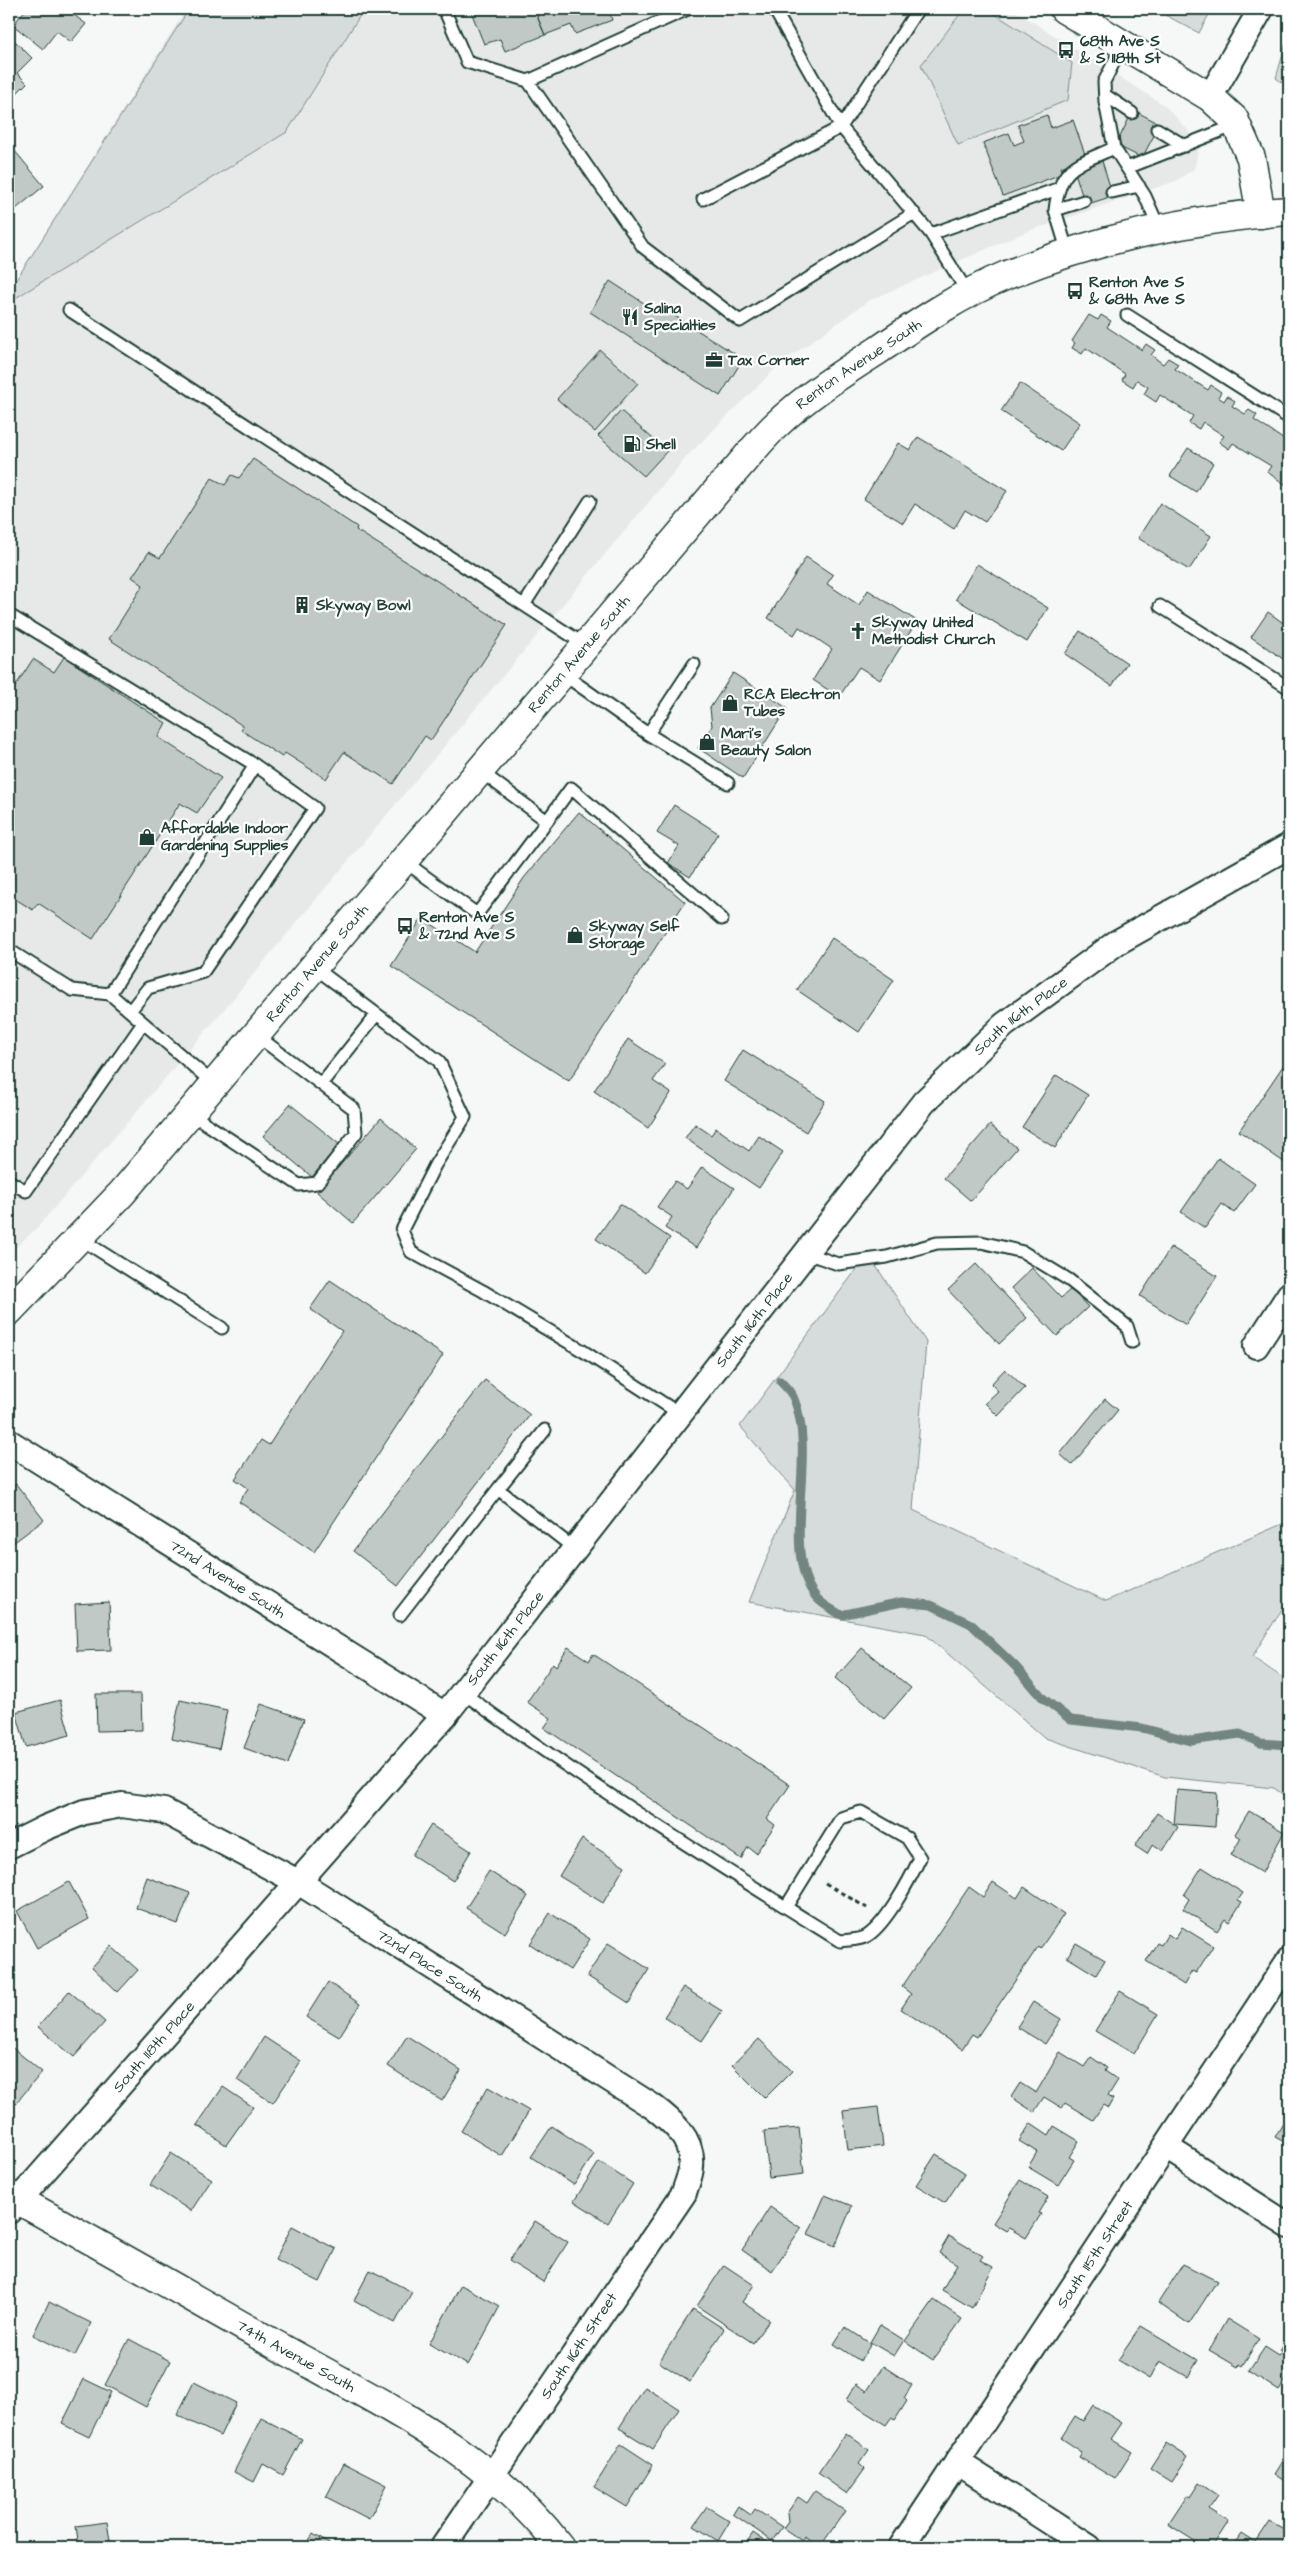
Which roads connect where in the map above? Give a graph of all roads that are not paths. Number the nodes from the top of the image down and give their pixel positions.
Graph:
1 (444, 9) edge
2 (688, 9) edge
3 (774, 9) edge
4 (918, 9) edge
5 (1064, 9) edge
6 (1261, 9) edge
7 (1123, 44) junction
8 (528, 81) junction
9 (1105, 95) junction
10 (1210, 97) junction
11 (1132, 113) dead end
12 (1236, 124) junction
13 (841, 127) junction
14 (1157, 129) dead end
15 (1185, 146) junction
16 (1114, 148) junction
17 (1127, 168) junction
18 (1139, 186) junction
19 (1057, 189) junction
20 (1112, 192) dead end
21 (703, 199) dead end
22 (1084, 201) dead end
23 (1055, 210) junction
24 (1289, 212) edge
25 (914, 213) junction
26 (1261, 214) junction
27 (1160, 230) junction
28 (930, 234) junction
29 (1068, 253) junction
30 (969, 294) junction
31 (69, 310) dead end
32 (1128, 314) dead end
33 (1289, 418) edge
34 (590, 501) dead end
35 (524, 605) junction
36 (1160, 606) dead end
37 (9, 615) edge
38 (587, 646) junction
39 (694, 664) dead end
40 (563, 674) junction
41 (1289, 688) edge
42 (648, 734) junction
43 (255, 765) junction
44 (480, 771) junction
45 (728, 783) dead end
46 (547, 821) junction
47 (1289, 846) edge
48 (404, 860) junction
49 (722, 919) dead end
50 (9, 950) edge
51 (314, 967) junction
52 (110, 994) junction
53 (130, 1011) junction
54 (376, 1015) junction
55 (143, 1023) junction
56 (256, 1035) junction
57 (321, 1084) junction
58 (214, 1085) junction
59 (190, 1113) junction
60 (9, 1180) edge
61 (79, 1238) junction
62 (806, 1253) junction
63 (1289, 1295) edge
64 (9, 1310) edge
65 (222, 1328) dead end
66 (1132, 1342) dead end
67 (1256, 1346) dead end
68 (680, 1414) junction
69 (544, 1430) dead end
70 (9, 1442) edge
71 (498, 1489) junction
72 (575, 1549) junction
73 (400, 1615) dead end
74 (462, 1692) junction
75 (444, 1715) junction
76 (9, 1846) edge
77 (300, 1883) junction
78 (786, 1907) junction
79 (1289, 1960) edge
80 (685, 2137) joint
81 (1166, 2147) junction
82 (12, 2202) edge
83 (1289, 2226) edge
84 (957, 2462) junction
85 (491, 2476) junction
86 (443, 2547) edge
87 (560, 2547) edge
88 (901, 2547) edge
89 (1089, 2547) edge

1 - 8 lane
2 - 8 lane
3 - 13 lane
4 - 13 lane
5 - 7 main road
6 - 10 street
7 - 9 lane
7 - 10 main road
8 - 25 lane
9 - 11 lane
9 - 16 lane
10 - 12 main road
12 - 15 lane
12 - 26 main road
13 - 21 lane
13 - 25 lane
14 - 15 lane
15 - 17 lane
16 - 17 lane
16 - 19 lane
17 - 18 lane
18 - 20 lane
18 - 27 lane
19 - 23 lane
19 - 28 lane
22 - 23 lane
23 - 29 lane
24 - 26 main road, Renton Avenue South
25 - 28 lane
26 - 27 main road, Renton Avenue South
27 - 29 main road, Renton Avenue South
28 - 30 lane
29 - 30 main road, Renton Avenue South
30 - 38 main road, Renton Avenue South
31 - 35 lane
32 - 33 lane
34 - 35 lane
35 - 38 lane
36 - 41 lane
37 - 43 lane
38 - 40 main road, Renton Avenue South
39 - 42 lane
40 - 42 lane
40 - 44 main road, Renton Avenue South
42 - 45 lane
43 - 52 lane
43 - 53 lane
44 - 46 lane
44 - 48 main road, Renton Avenue South
46 - 48 lane
46 - 49 lane
47 - 62 street, South 116th Place
48 - 51 main road, Renton Avenue South
50 - 52 lane
51 - 54 lane
51 - 56 main road, Renton Avenue South
52 - 53 lane
53 - 55 lane
54 - 57 lane
54 - 68 lane
55 - 58 lane
55 - 60 lane
56 - 57 lane
56 - 58 main road, Renton Avenue South
57 - 59 lane
58 - 59 main road, Renton Avenue South
59 - 61 main road, Renton Avenue South
61 - 64 main road, Renton Avenue South
61 - 65 lane
62 - 66 lane
62 - 68 street, South 116th Place
63 - 67 street
68 - 72 street, South 116th Place
69 - 71 lane
70 - 75 street, 72nd Avenue South
71 - 72 lane
71 - 73 lane
72 - 74 street, South 116th Place
74 - 75 street, South 116th Place
74 - 78 lane
75 - 77 street, South 116th Place
76 - 77 street, 72nd Place South
77 - 80 street, 72nd Place South
77 - 82 street, South 118th Place
78 - 78 lane
79 - 81 street, South 115th Street
80 - 85 street, South 116th Street
81 - 83 street
81 - 84 street, South 115th Street
82 - 85 main road, 74th Avenue South
84 - 88 street, South 115th Street
84 - 89 street
85 - 86 street, South 116th Street
85 - 87 main road, 74th Avenue South

